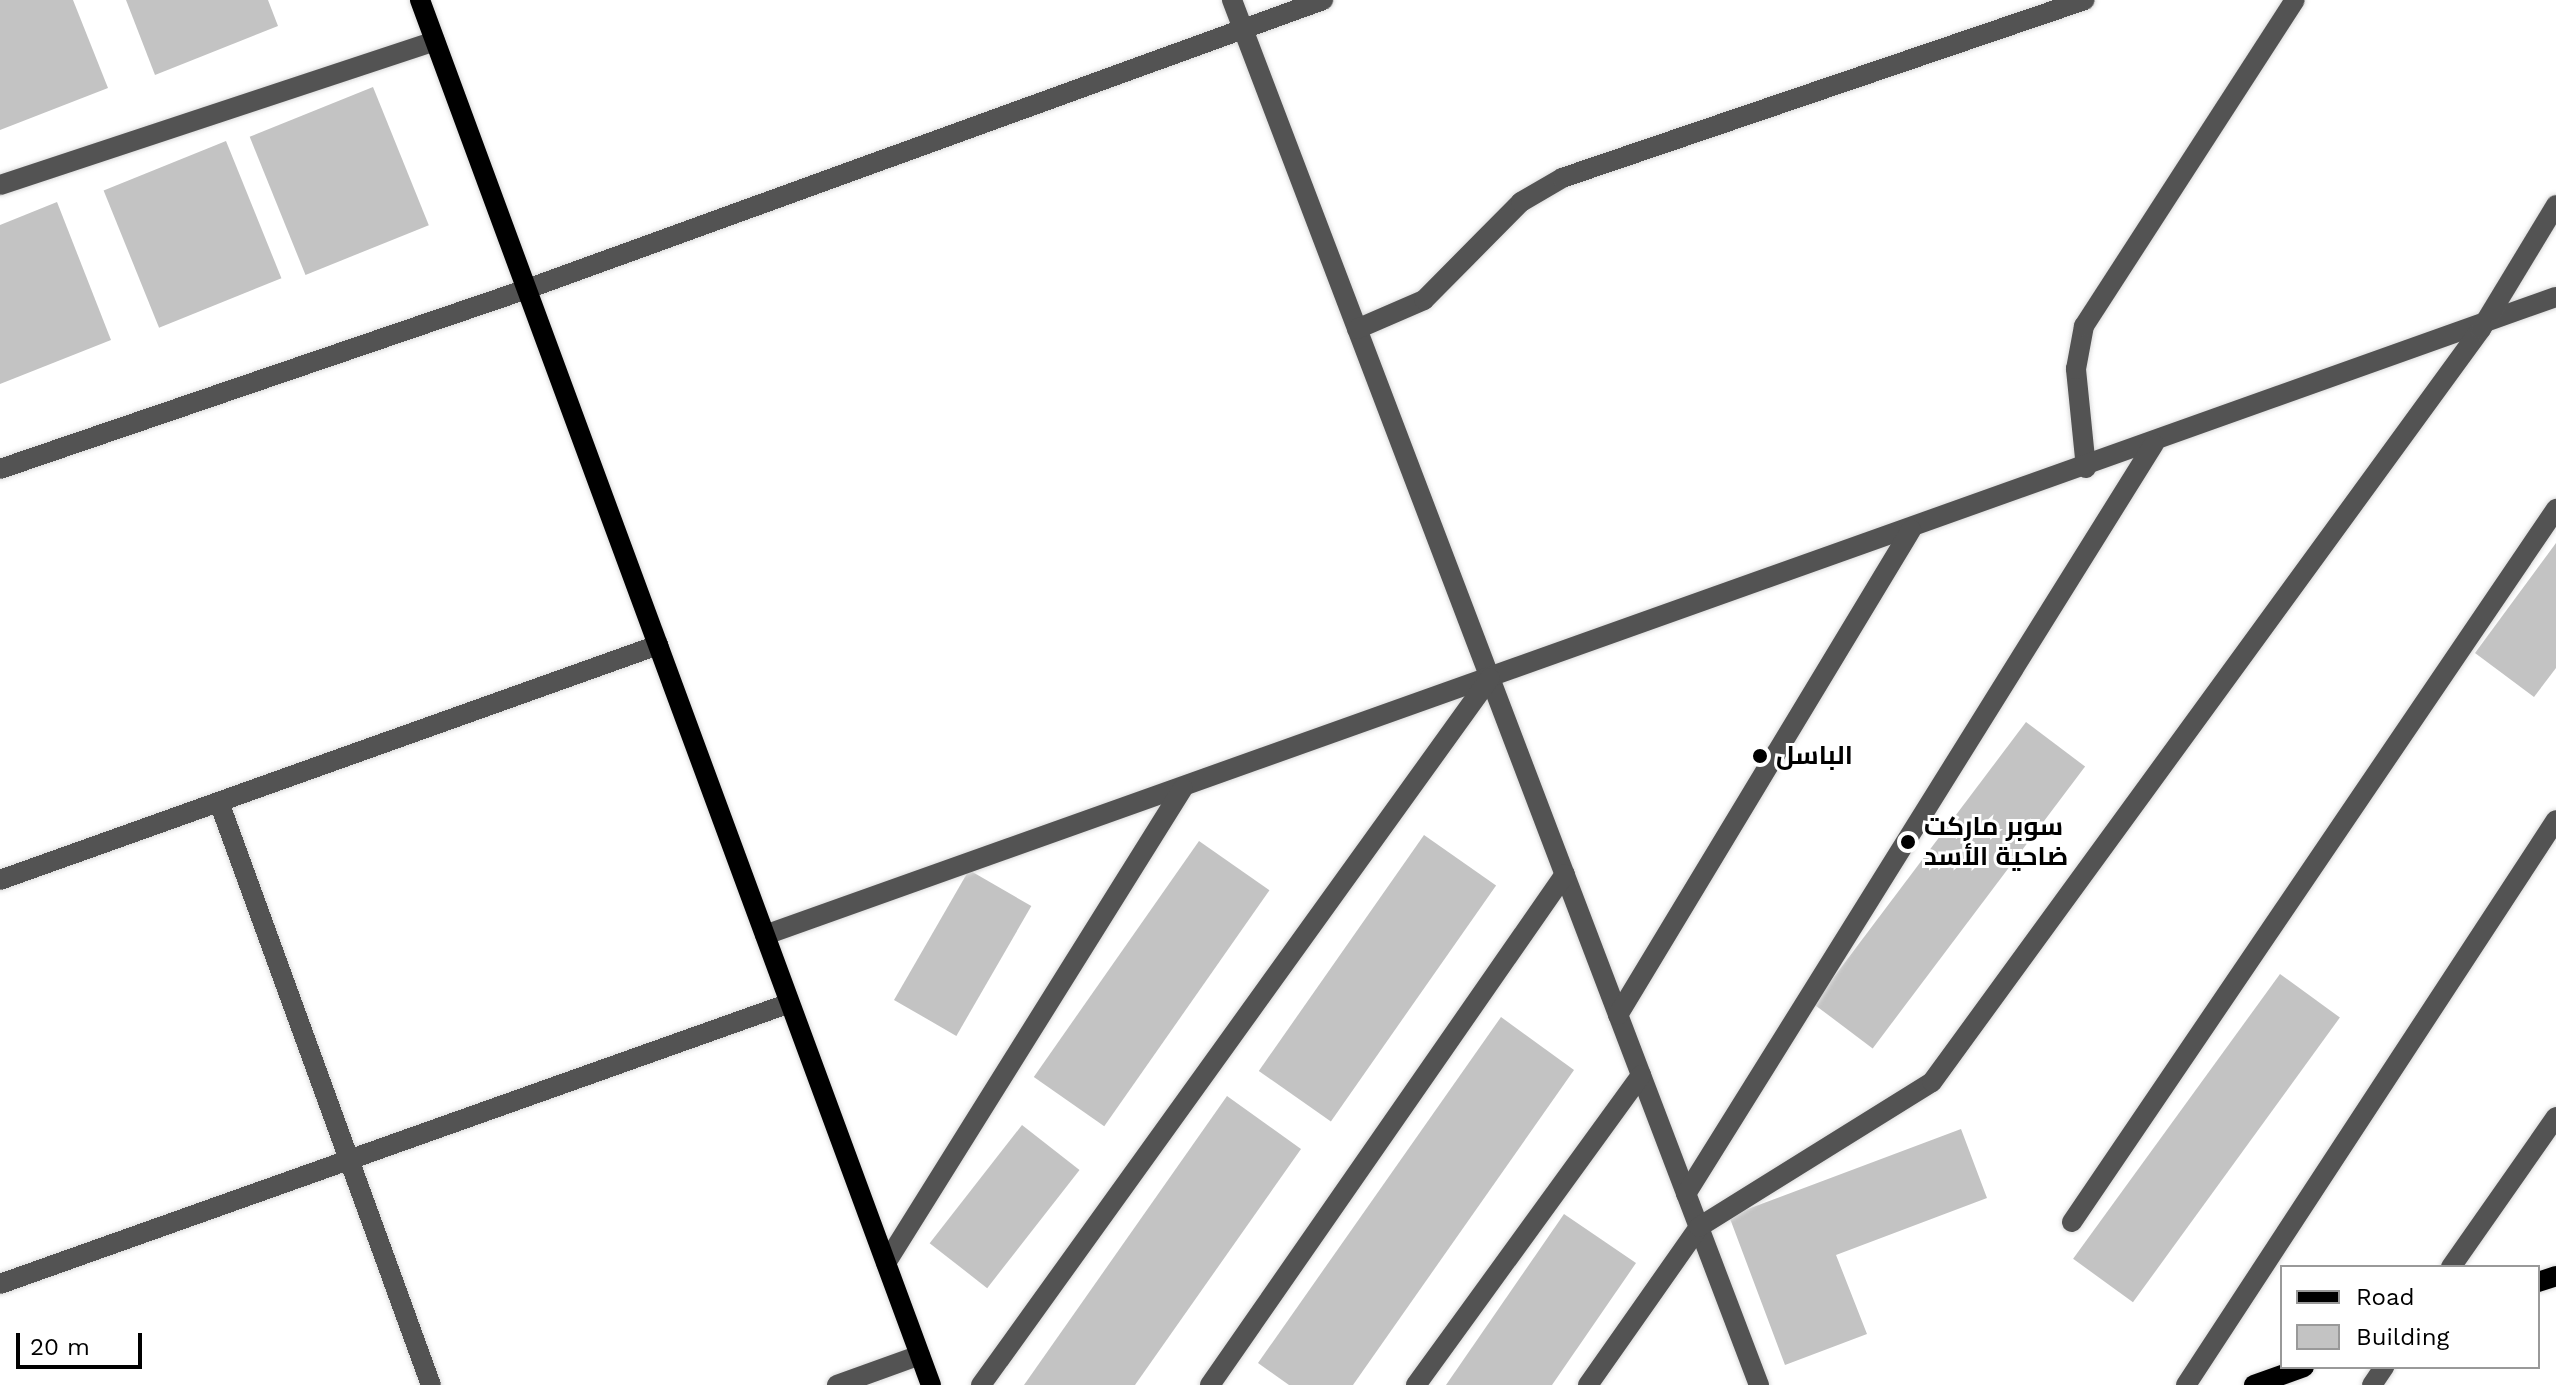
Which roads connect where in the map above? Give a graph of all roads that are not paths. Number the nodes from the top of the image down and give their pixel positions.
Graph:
1 (420, 0) edge
2 (1232, 0) edge
3 (1323, 0) edge
4 (2085, 0) edge
5 (2295, 0) edge
6 (1243, 29) junction
7 (435, 41) junction
8 (0, 185) edge
9 (2556, 205) edge
10 (527, 289) junction
11 (2556, 297) edge
12 (1357, 329) junction
13 (2481, 329) junction
14 (2154, 444) junction
15 (2086, 468) junction
16 (0, 469) edge
17 (2556, 509) edge
18 (1911, 530) junction
19 (658, 645) junction
20 (1490, 678) junction
21 (1183, 788) junction
22 (219, 802) junction
23 (2556, 820) edge
24 (1565, 874) junction
25 (0, 880) edge
26 (765, 935) junction
27 (790, 1003) junction
28 (1618, 1015) junction
29 (1641, 1075) junction
30 (2556, 1117) edge
31 (349, 1160) junction
32 (1686, 1194) junction
33 (2072, 1222) dead end
34 (1699, 1227) junction
35 (886, 1263) junction
36 (2452, 1265) edge
37 (0, 1284) edge
38 (920, 1355) junction
39 (2298, 1369) edge
40 (431, 1385) edge
41 (837, 1385) edge
42 (931, 1385) edge
43 (981, 1385) edge
44 (1210, 1385) edge
45 (1416, 1385) edge
46 (1588, 1385) edge
47 (1759, 1385) edge
48 (2186, 1385) edge
49 (2254, 1385) edge

1 - 7 main road
2 - 6 street
3 - 6 street
4 - 12 street
5 - 15 street
6 - 10 street
6 - 12 street
7 - 8 street
7 - 10 main road
9 - 13 street
10 - 16 street
10 - 19 main road
11 - 13 street
12 - 20 street
13 - 14 street
13 - 34 street
14 - 15 street
14 - 32 street
15 - 18 street
17 - 33 street
18 - 20 street
18 - 28 street
19 - 22 street
19 - 26 main road
20 - 21 street
20 - 24 street
20 - 43 street
21 - 26 street
21 - 35 street
22 - 25 street
22 - 31 street
23 - 48 street
24 - 28 street
24 - 44 street
26 - 27 main road
27 - 31 street
27 - 35 main road
28 - 29 street
29 - 32 street
29 - 45 street
30 - 36 street
31 - 37 street
31 - 40 street
32 - 34 street
34 - 46 street
34 - 47 street
35 - 38 main road
38 - 41 street
38 - 42 main road
39 - 49 main road

